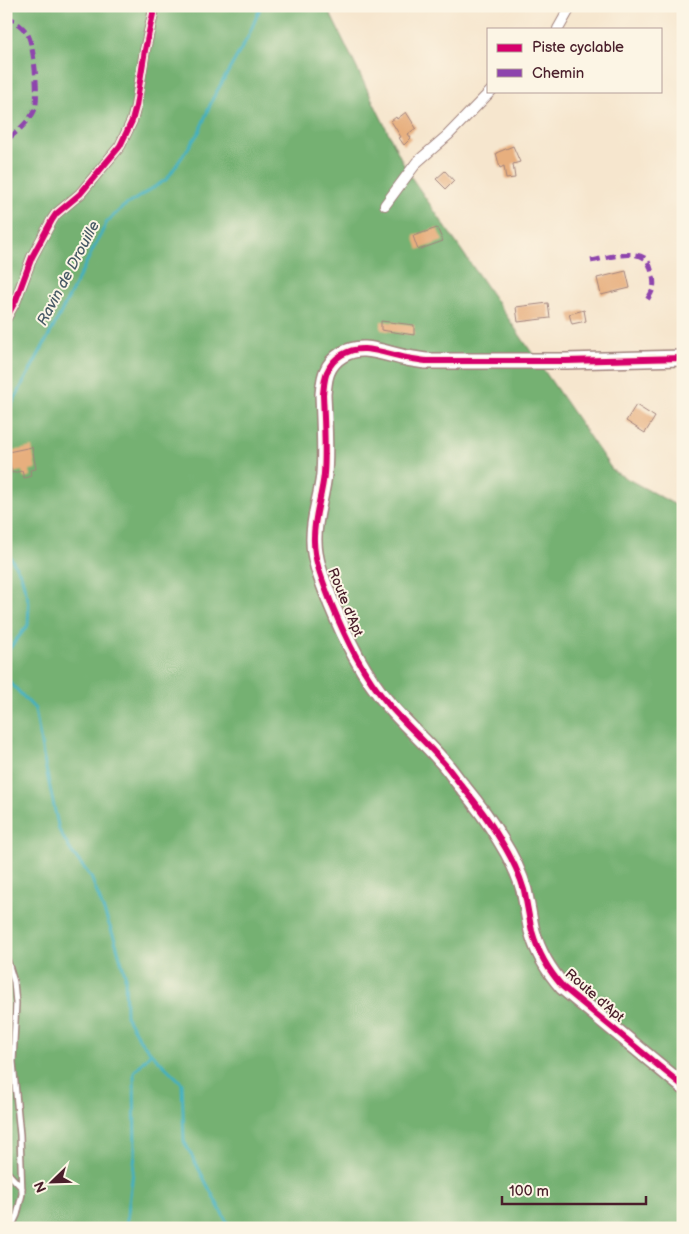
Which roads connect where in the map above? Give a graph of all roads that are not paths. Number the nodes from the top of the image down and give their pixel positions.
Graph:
1 (153, 6) edge
2 (572, 6) edge
3 (559, 28) edge
4 (490, 92) edge
5 (385, 205) dead end
6 (6, 318) edge
7 (683, 358) edge
8 (6, 956) edge
9 (683, 1086) edge
10 (6, 1171) edge
11 (22, 1188) junction
12 (11, 1228) edge

1 - 6 street
2 - 3 street
4 - 5 street
7 - 9 main road, Route d'Apt
8 - 11 lane
10 - 11 lane
11 - 12 lane

